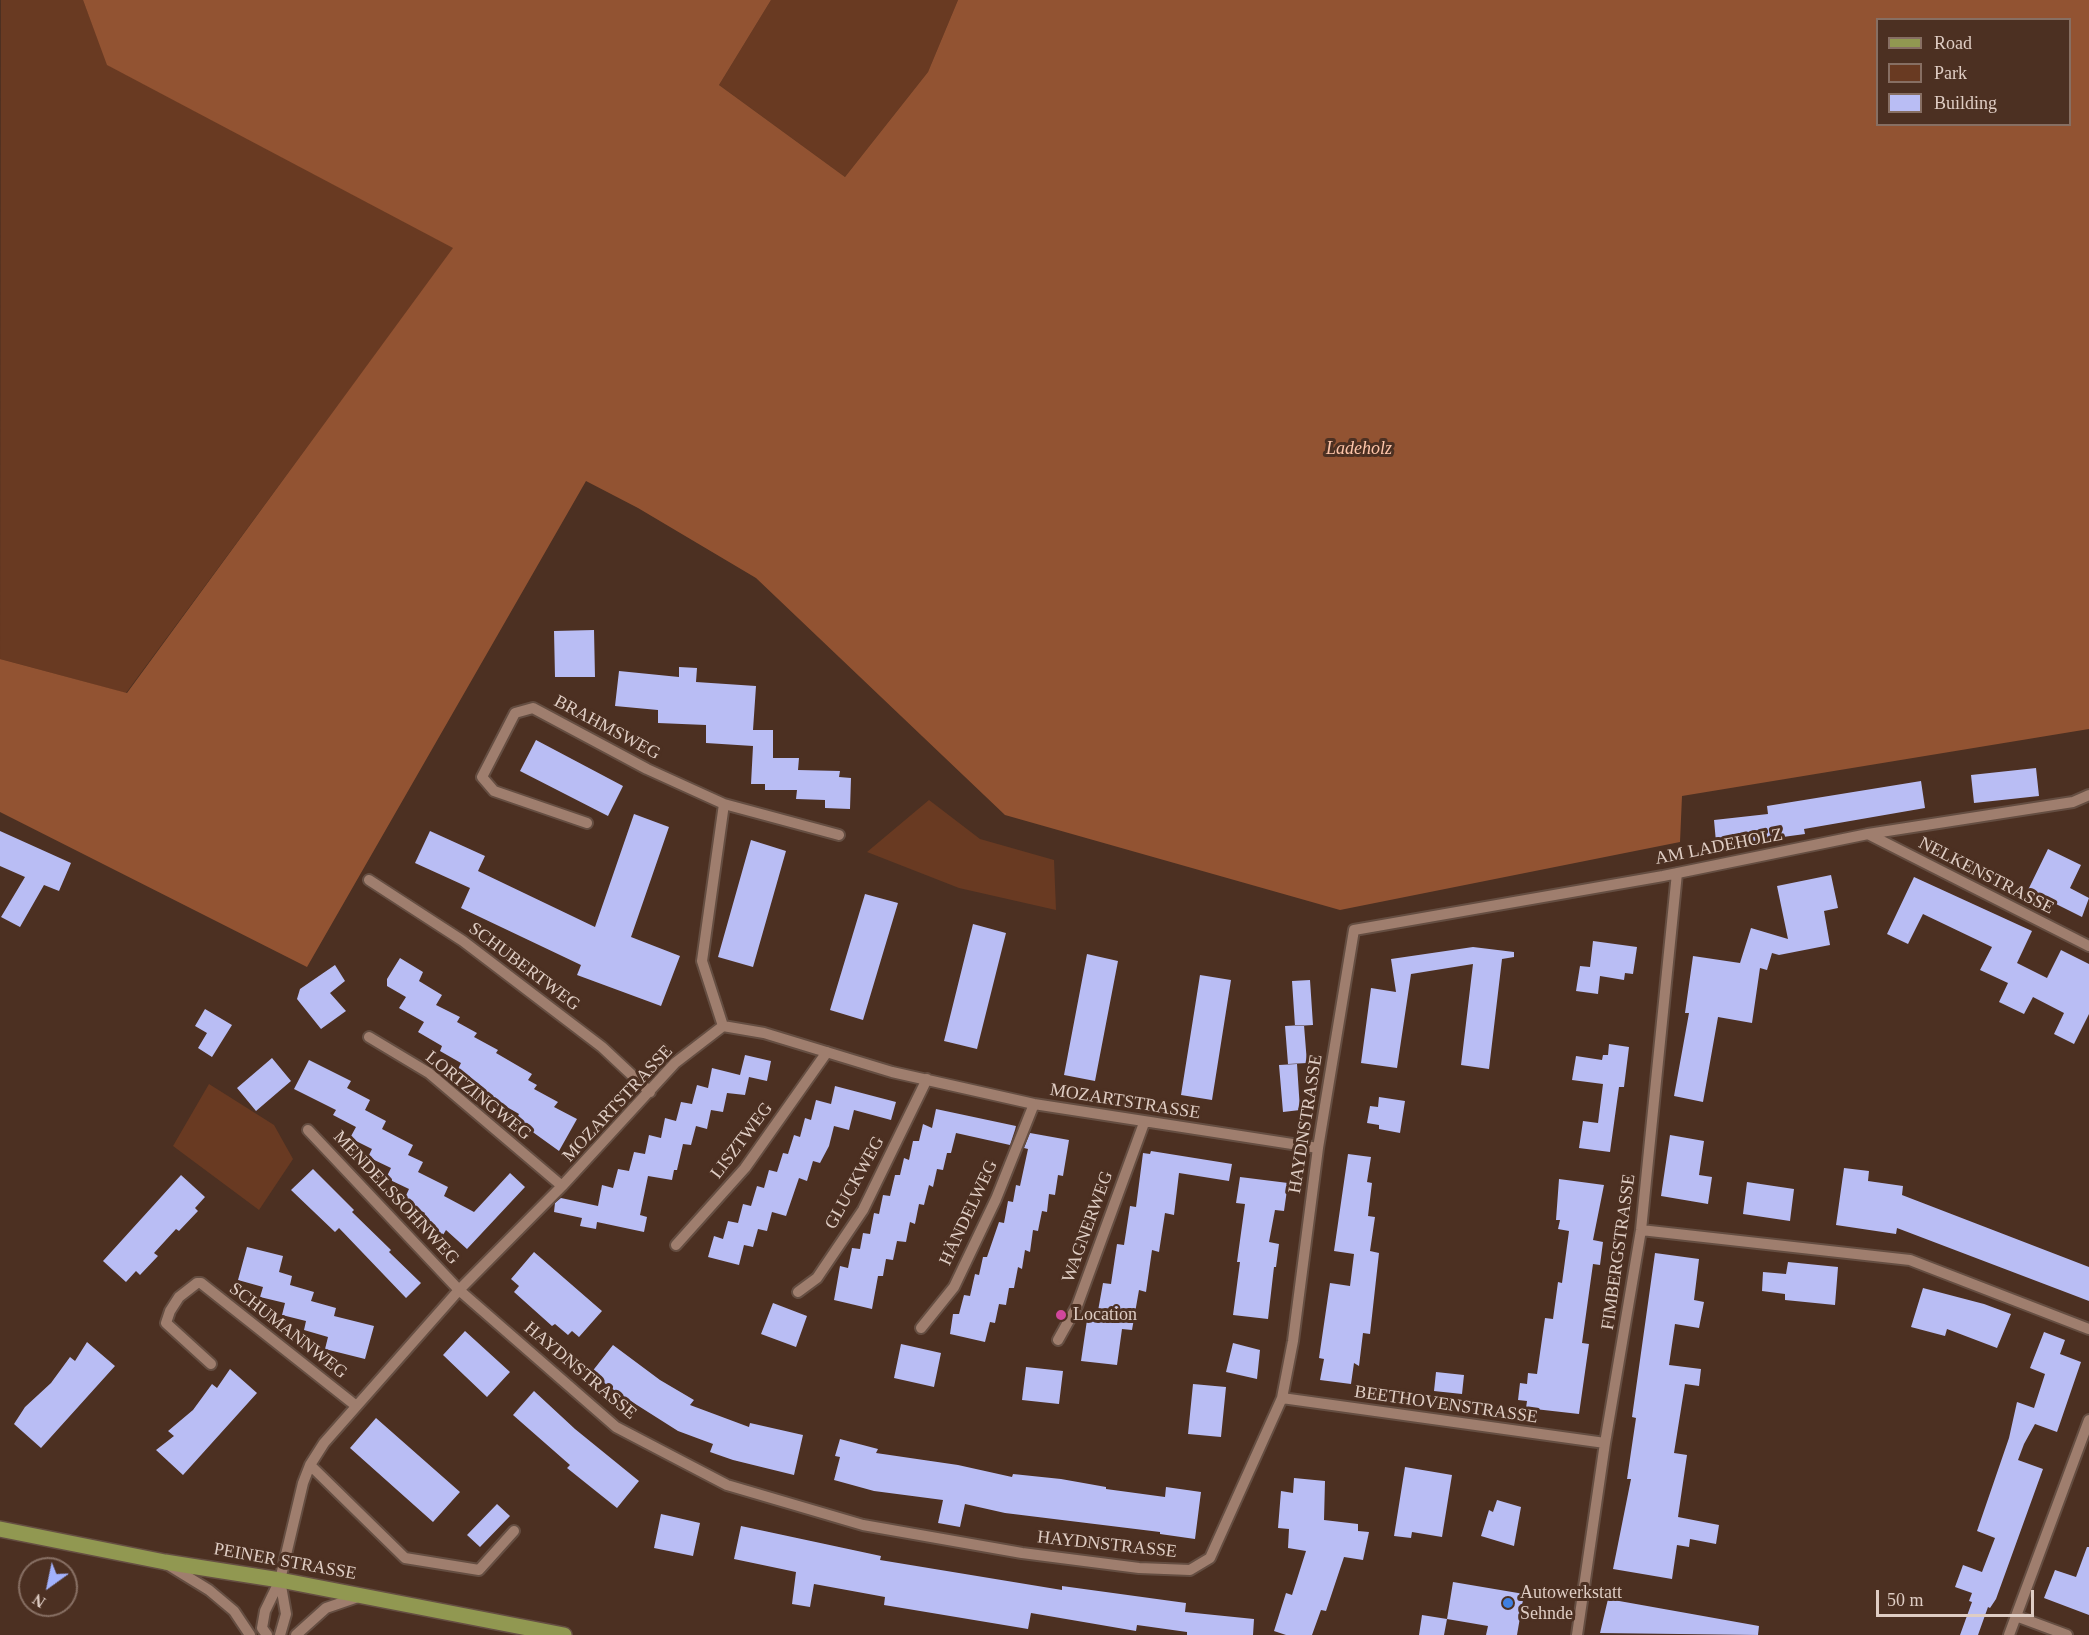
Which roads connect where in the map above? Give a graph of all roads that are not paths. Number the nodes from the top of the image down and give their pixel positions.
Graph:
1 (2089, 795) edge
2 (724, 804) junction
3 (587, 824) dead end
4 (1868, 834) junction
5 (839, 835) dead end
6 (1677, 873) junction
7 (369, 879) dead end
8 (1354, 930) joint
9 (2089, 946) edge
10 (723, 1026) junction
11 (369, 1037) dead end
12 (827, 1052) junction
13 (927, 1078) junction
14 (650, 1092) junction
15 (1034, 1104) junction
16 (1144, 1123) junction
17 (309, 1130) dead end
18 (1318, 1148) junction
19 (562, 1186) junction
20 (1641, 1230) junction
21 (676, 1245) dead end
22 (459, 1290) junction
23 (798, 1292) dead end
24 (921, 1328) dead end
25 (2089, 1329) edge
26 (1058, 1340) dead end
27 (211, 1364) dead end
28 (1282, 1398) junction
29 (355, 1405) junction
30 (2089, 1420) edge
31 (1605, 1443) junction
32 (310, 1465) junction
33 (0, 1529) edge
34 (514, 1530) dead end
35 (165, 1562) junction
36 (280, 1580) junction
37 (364, 1595) junction
38 (2016, 1616) junction
39 (250, 1635) edge
40 (267, 1635) edge
41 (280, 1635) edge
42 (296, 1635) edge
43 (564, 1635) edge
44 (1577, 1635) edge
45 (2009, 1635) edge
46 (2067, 1635) edge

1 - 4 street, AM LADEHOLZ
2 - 3 street, BRAHMSWEG
2 - 5 street, BRAHMSWEG
2 - 10 street
4 - 6 street, AM LADEHOLZ
4 - 9 street, NELKENSTRASSE
6 - 8 street, AM LADEHOLZ
6 - 20 street, FIMBERGSTRASSE
7 - 14 street, SCHUBERTWEG
8 - 18 street, HAYDNSTRASSE
10 - 12 street, MOZARTSTRASSE
10 - 14 street, MOZARTSTRASSE
11 - 19 street, LORTZINGWEG
12 - 13 street, MOZARTSTRASSE
12 - 21 street, LISZTWEG
13 - 15 street, MOZARTSTRASSE
13 - 23 street, GLUCKWEG
14 - 19 street, MOZARTSTRASSE
15 - 16 street, MOZARTSTRASSE
15 - 24 street, HÄNDELWEG
16 - 18 street, MOZARTSTRASSE
16 - 26 street, WAGNERWEG
17 - 22 street, MENDELSSOHNWEG
18 - 28 street, HAYDNSTRASSE
19 - 22 street, MOZARTSTRASSE
20 - 25 street
20 - 31 street, FIMBERGSTRASSE
22 - 28 street, HAYDNSTRASSE
22 - 29 street, MOZARTSTRASSE
27 - 29 street, SCHUMANNWEG
28 - 31 street, BEETHOVENSTRASSE
29 - 32 street, MOZARTSTRASSE
30 - 38 street
31 - 44 street, FIMBERGSTRASSE
32 - 34 street
32 - 36 street, MOZARTSTRASSE
33 - 35 main road, PEINER STRASSE
35 - 36 main road, PEINER STRASSE
35 - 39 street
36 - 37 main road, PEINER STRASSE
36 - 40 street
36 - 41 street
37 - 42 street
37 - 43 main road, PEINER STRASSE
38 - 45 street
38 - 46 street

